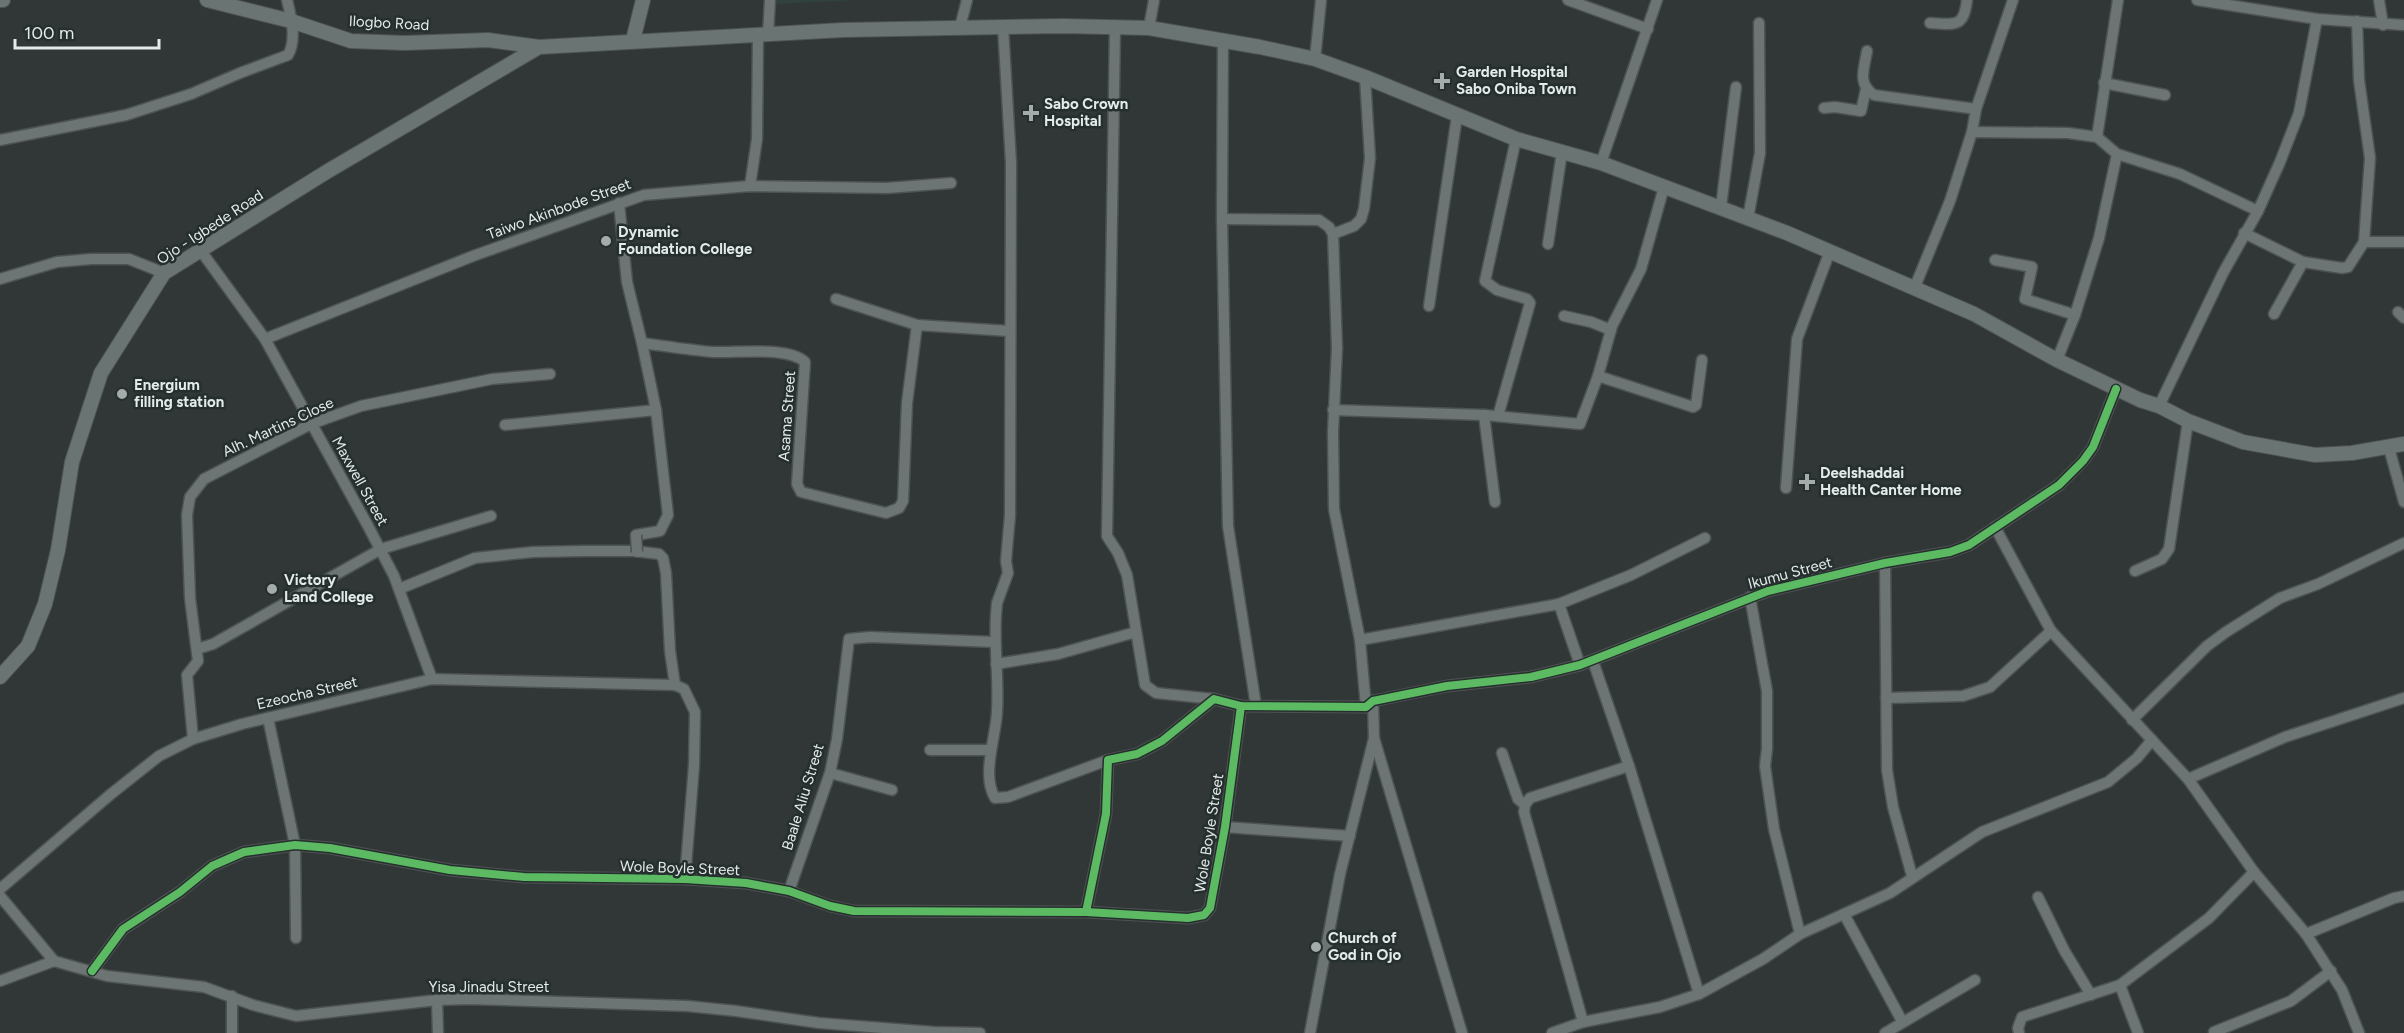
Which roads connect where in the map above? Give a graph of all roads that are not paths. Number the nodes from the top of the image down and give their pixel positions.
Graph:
1 (207, 0) edge
2 (287, 0) edge
3 (643, 0) edge
4 (770, 0) edge
5 (967, 0) edge
6 (1154, 0) edge
7 (1321, 0) edge
8 (1568, 0) edge
9 (1657, 0) edge
10 (1967, 0) edge
11 (2013, 0) edge
12 (2118, 0) edge
13 (2197, 0) edge
14 (2379, 0) edge
15 (2317, 19) junction
16 (291, 21) junction
17 (2357, 21) junction
18 (1759, 23) dead end
19 (1930, 23) dead end
20 (2383, 25) junction
21 (2404, 25) edge
22 (1003, 26) junction
23 (960, 27) junction
24 (1115, 28) junction
25 (1149, 28) junction
26 (1648, 29) junction
27 (763, 35) junction
28 (1223, 39) junction
29 (633, 40) junction
30 (539, 47) junction
31 (1867, 51) dead end
32 (1315, 59) junction
33 (1365, 77) junction
34 (2104, 82) junction
35 (1736, 87) dead end
36 (1866, 89) junction
37 (2165, 95) dead end
38 (1824, 108) dead end
39 (1976, 109) junction
40 (1457, 116) junction
41 (1972, 132) junction
42 (2097, 137) junction
43 (1516, 139) junction
44 (0, 140) edge
45 (1562, 152) junction
46 (2117, 154) junction
47 (1601, 163) junction
48 (951, 183) dead end
49 (750, 186) junction
50 (1664, 187) junction
51 (619, 203) junction
52 (1721, 207) junction
53 (2258, 211) junction
54 (1748, 218) junction
55 (1222, 219) junction
56 (2244, 233) junction
57 (1333, 234) junction
58 (2364, 242) junction
59 (2404, 242) edge
60 (1548, 244) dead end
61 (201, 251) junction
62 (1830, 251) junction
63 (1995, 260) dead end
64 (2303, 262) junction
65 (164, 273) junction
66 (0, 279) edge
67 (1914, 289) junction
68 (836, 299) dead end
69 (1429, 306) dead end
70 (2274, 314) dead end
71 (2075, 315) junction
72 (1564, 316) dead end
73 (917, 325) junction
74 (1611, 330) junction
75 (1009, 331) junction
76 (265, 339) junction
77 (642, 343) junction
78 (1702, 360) dead end
79 (2057, 360) junction
80 (550, 374) dead end
81 (1598, 376) junction
82 (2116, 389) junction
83 (2159, 406) junction
84 (656, 410) junction
85 (1333, 410) junction
86 (1484, 415) junction
87 (1498, 416) junction
88 (2188, 421) junction
89 (311, 424) junction
90 (505, 425) dead end
91 (2404, 444) edge
92 (2389, 448) junction
93 (1786, 488) dead end
94 (1495, 502) dead end
95 (2404, 502) edge
96 (491, 516) dead end
97 (1995, 527) junction
98 (1706, 538) dead end
99 (2404, 543) edge
100 (381, 549) junction
101 (635, 552) junction
102 (1885, 563) junction
103 (2135, 571) dead end
104 (397, 584) junction
105 (1750, 597) junction
106 (1559, 604) junction
107 (2051, 631) junction
108 (1136, 632) junction
109 (1360, 640) junction
110 (995, 642) junction
111 (198, 655) junction
112 (1593, 661) junction
113 (996, 664) junction
114 (1580, 665) junction
115 (1, 676) edge
116 (432, 679) junction
117 (675, 686) junction
118 (2404, 698) edge
119 (1214, 699) junction
120 (1886, 699) junction
121 (1369, 704) junction
122 (1241, 706) junction
123 (1256, 706) junction
124 (268, 718) junction
125 (2132, 720) junction
126 (1374, 738) junction
127 (193, 739) junction
128 (2152, 740) junction
129 (930, 750) dead end
130 (991, 750) junction
131 (1502, 753) dead end
132 (1108, 760) junction
133 (1629, 766) junction
134 (830, 772) junction
135 (2188, 779) junction
136 (892, 789) dead end
137 (1525, 805) junction
138 (1225, 827) junction
139 (1350, 836) junction
140 (295, 845) junction
141 (2254, 872) junction
142 (1912, 876) junction
143 (685, 879) junction
144 (0, 890) edge
145 (789, 891) junction
146 (0, 896) edge
147 (2404, 896) edge
148 (2038, 897) dead end
149 (1086, 912) junction
150 (1844, 914) junction
151 (1800, 934) junction
152 (2306, 934) junction
153 (296, 938) dead end
154 (54, 961) junction
155 (92, 971) junction
156 (2331, 971) junction
157 (1976, 980) dead end
158 (0, 981) edge
159 (2120, 985) junction
160 (1699, 993) junction
161 (2091, 995) junction
162 (232, 996) junction
163 (437, 1000) junction
164 (1902, 1021) junction
165 (1583, 1022) junction
166 (2214, 1032) edge
167 (232, 1033) edge
168 (438, 1033) edge
169 (934, 1033) edge
170 (980, 1033) edge
171 (1310, 1033) edge
172 (1462, 1033) edge
173 (1552, 1033) edge
174 (1885, 1033) edge
175 (2019, 1033) edge
176 (2138, 1033) edge
177 (2359, 1033) edge

1 - 16 main road, Ilogbo Road
2 - 16 street
3 - 29 main road
4 - 27 street
5 - 23 street
6 - 25 street
7 - 32 street
8 - 26 street
9 - 26 street
10 - 19 street
11 - 39 street
12 - 34 street
13 - 15 street
14 - 20 street
15 - 17 street
15 - 53 street
16 - 30 main road, Ilogbo Road
16 - 44 street
17 - 20 street
17 - 58 street
18 - 54 street
20 - 21 street
22 - 23 main road, Ojo - Igbede Road
22 - 24 main road, Ojo - Igbede Road
22 - 75 street
23 - 27 main road, Ojo - Igbede Road
24 - 25 main road, Ojo - Igbede Road
24 - 108 street
25 - 28 main road, Ojo - Igbede Road
26 - 47 street
27 - 29 main road, Ojo - Igbede Road
27 - 49 street
28 - 32 main road, Ojo - Igbede Road
28 - 55 street
29 - 30 main road, Ojo - Igbede Road
30 - 61 main road, Ojo - Igbede Road
31 - 36 street
32 - 33 main road, Ojo - Igbede Road
33 - 40 main road, Ojo - Igbede Road
33 - 57 street
34 - 37 street
34 - 42 street
35 - 52 street
36 - 38 street
36 - 39 street
39 - 41 street
40 - 43 main road, Ojo - Igbede Road
40 - 69 street
41 - 42 street
41 - 67 street
42 - 46 street
43 - 45 main road, Ojo - Igbede Road
43 - 87 street
45 - 47 main road, Ojo - Igbede Road
45 - 60 street
46 - 53 street
46 - 71 street
47 - 50 main road, Ojo - Igbede Road
48 - 49 street, Taiwo Akinbode Street
49 - 51 street, Taiwo Akinbode Street
50 - 52 main road, Ojo - Igbede Road
50 - 74 street
51 - 76 street, Taiwo Akinbode Street
51 - 77 street
52 - 54 main road, Ojo - Igbede Road
53 - 56 street
54 - 62 main road, Ojo - Igbede Road
55 - 57 street
55 - 123 street
56 - 64 street
56 - 83 street
57 - 85 street
58 - 59 street
58 - 64 street
61 - 65 main road, Ojo - Igbede Road
61 - 76 street, Maxwell Street
62 - 67 main road, Ojo - Igbede Road
62 - 93 street
63 - 71 street
64 - 70 street
65 - 66 street
65 - 115 main road, Ojo - Igbede Road
67 - 79 main road, Ojo - Igbede Road
68 - 73 street
71 - 79 street
72 - 74 street
73 - 75 street
73 - 77 street, Asama Street
74 - 81 street
75 - 110 street
76 - 89 street, Maxwell Street
77 - 84 street
78 - 81 street
79 - 82 main road, Ojo - Igbede Road
80 - 89 street, Alh. Martins Close
81 - 87 street
82 - 83 main road, Ojo - Igbede Road
82 - 97 street, Ikumu Street
83 - 88 main road, Ojo - Igbede Road
84 - 90 street
84 - 101 street, bridge
85 - 86 street
85 - 109 street
86 - 87 street
86 - 94 street
88 - 92 main road, Ojo - Igbede Road
88 - 103 street
89 - 100 street, Maxwell Street
89 - 111 street, Alh. Martins Close
91 - 92 main road, Ojo - Igbede Road
92 - 95 street
96 - 100 street
97 - 102 street, Ikumu Street
97 - 107 street
98 - 106 street
99 - 125 street
100 - 104 street, Maxwell Street
100 - 111 street
101 - 104 street
101 - 117 street
102 - 105 street, Ikumu Street
102 - 120 street
104 - 116 street, Maxwell Street
105 - 112 street, Ikumu Street
105 - 151 street
106 - 109 street
106 - 114 street
107 - 120 street
107 - 125 street
108 - 113 street
108 - 119 street, Ikumu Street
109 - 121 street
110 - 113 street
110 - 134 street, Baale Aliu Street
111 - 127 street
112 - 114 street, Ikumu Street
112 - 133 street
113 - 130 street
114 - 121 street, Ikumu Street
116 - 117 street, Ezeocha Street
116 - 124 street, Ezeocha Street
117 - 143 street
118 - 135 street
119 - 122 street, Ikumu Street
119 - 132 street
120 - 142 street
121 - 123 street, Ikumu Street
121 - 126 street
122 - 123 street, Ikumu Street
122 - 138 street, Wole Boyle Street
124 - 127 street, Ezeocha Street
124 - 140 street
125 - 128 street
126 - 139 street
126 - 172 street
127 - 144 street, Ezeocha Street
128 - 135 street
128 - 142 street
129 - 130 street
130 - 132 street
131 - 137 street
132 - 149 street
133 - 137 street
133 - 160 street
134 - 136 street
134 - 145 street, Baale Aliu Street
135 - 141 street
137 - 165 street
138 - 139 street
138 - 149 street, Wole Boyle Street
139 - 171 street
140 - 143 street, Wole Boyle Street
140 - 153 street
140 - 155 street, Wole Boyle Street
141 - 152 street
141 - 159 street
142 - 150 street
143 - 145 street, Wole Boyle Street
145 - 149 street, Wole Boyle Street
146 - 154 street
147 - 152 street
148 - 161 street
150 - 151 street
150 - 164 street
151 - 160 street
152 - 156 street
154 - 155 street, Yisa Jinadu Street
154 - 158 street
155 - 162 street, Yisa Jinadu Street
156 - 166 street
156 - 177 street
157 - 164 street
159 - 161 street
159 - 176 street
160 - 165 street
161 - 175 street
162 - 163 street, Yisa Jinadu Street
162 - 167 street
163 - 168 street
163 - 169 street, Yisa Jinadu Street
164 - 174 street
165 - 173 street
169 - 170 street, Yisa Jinadu Street

